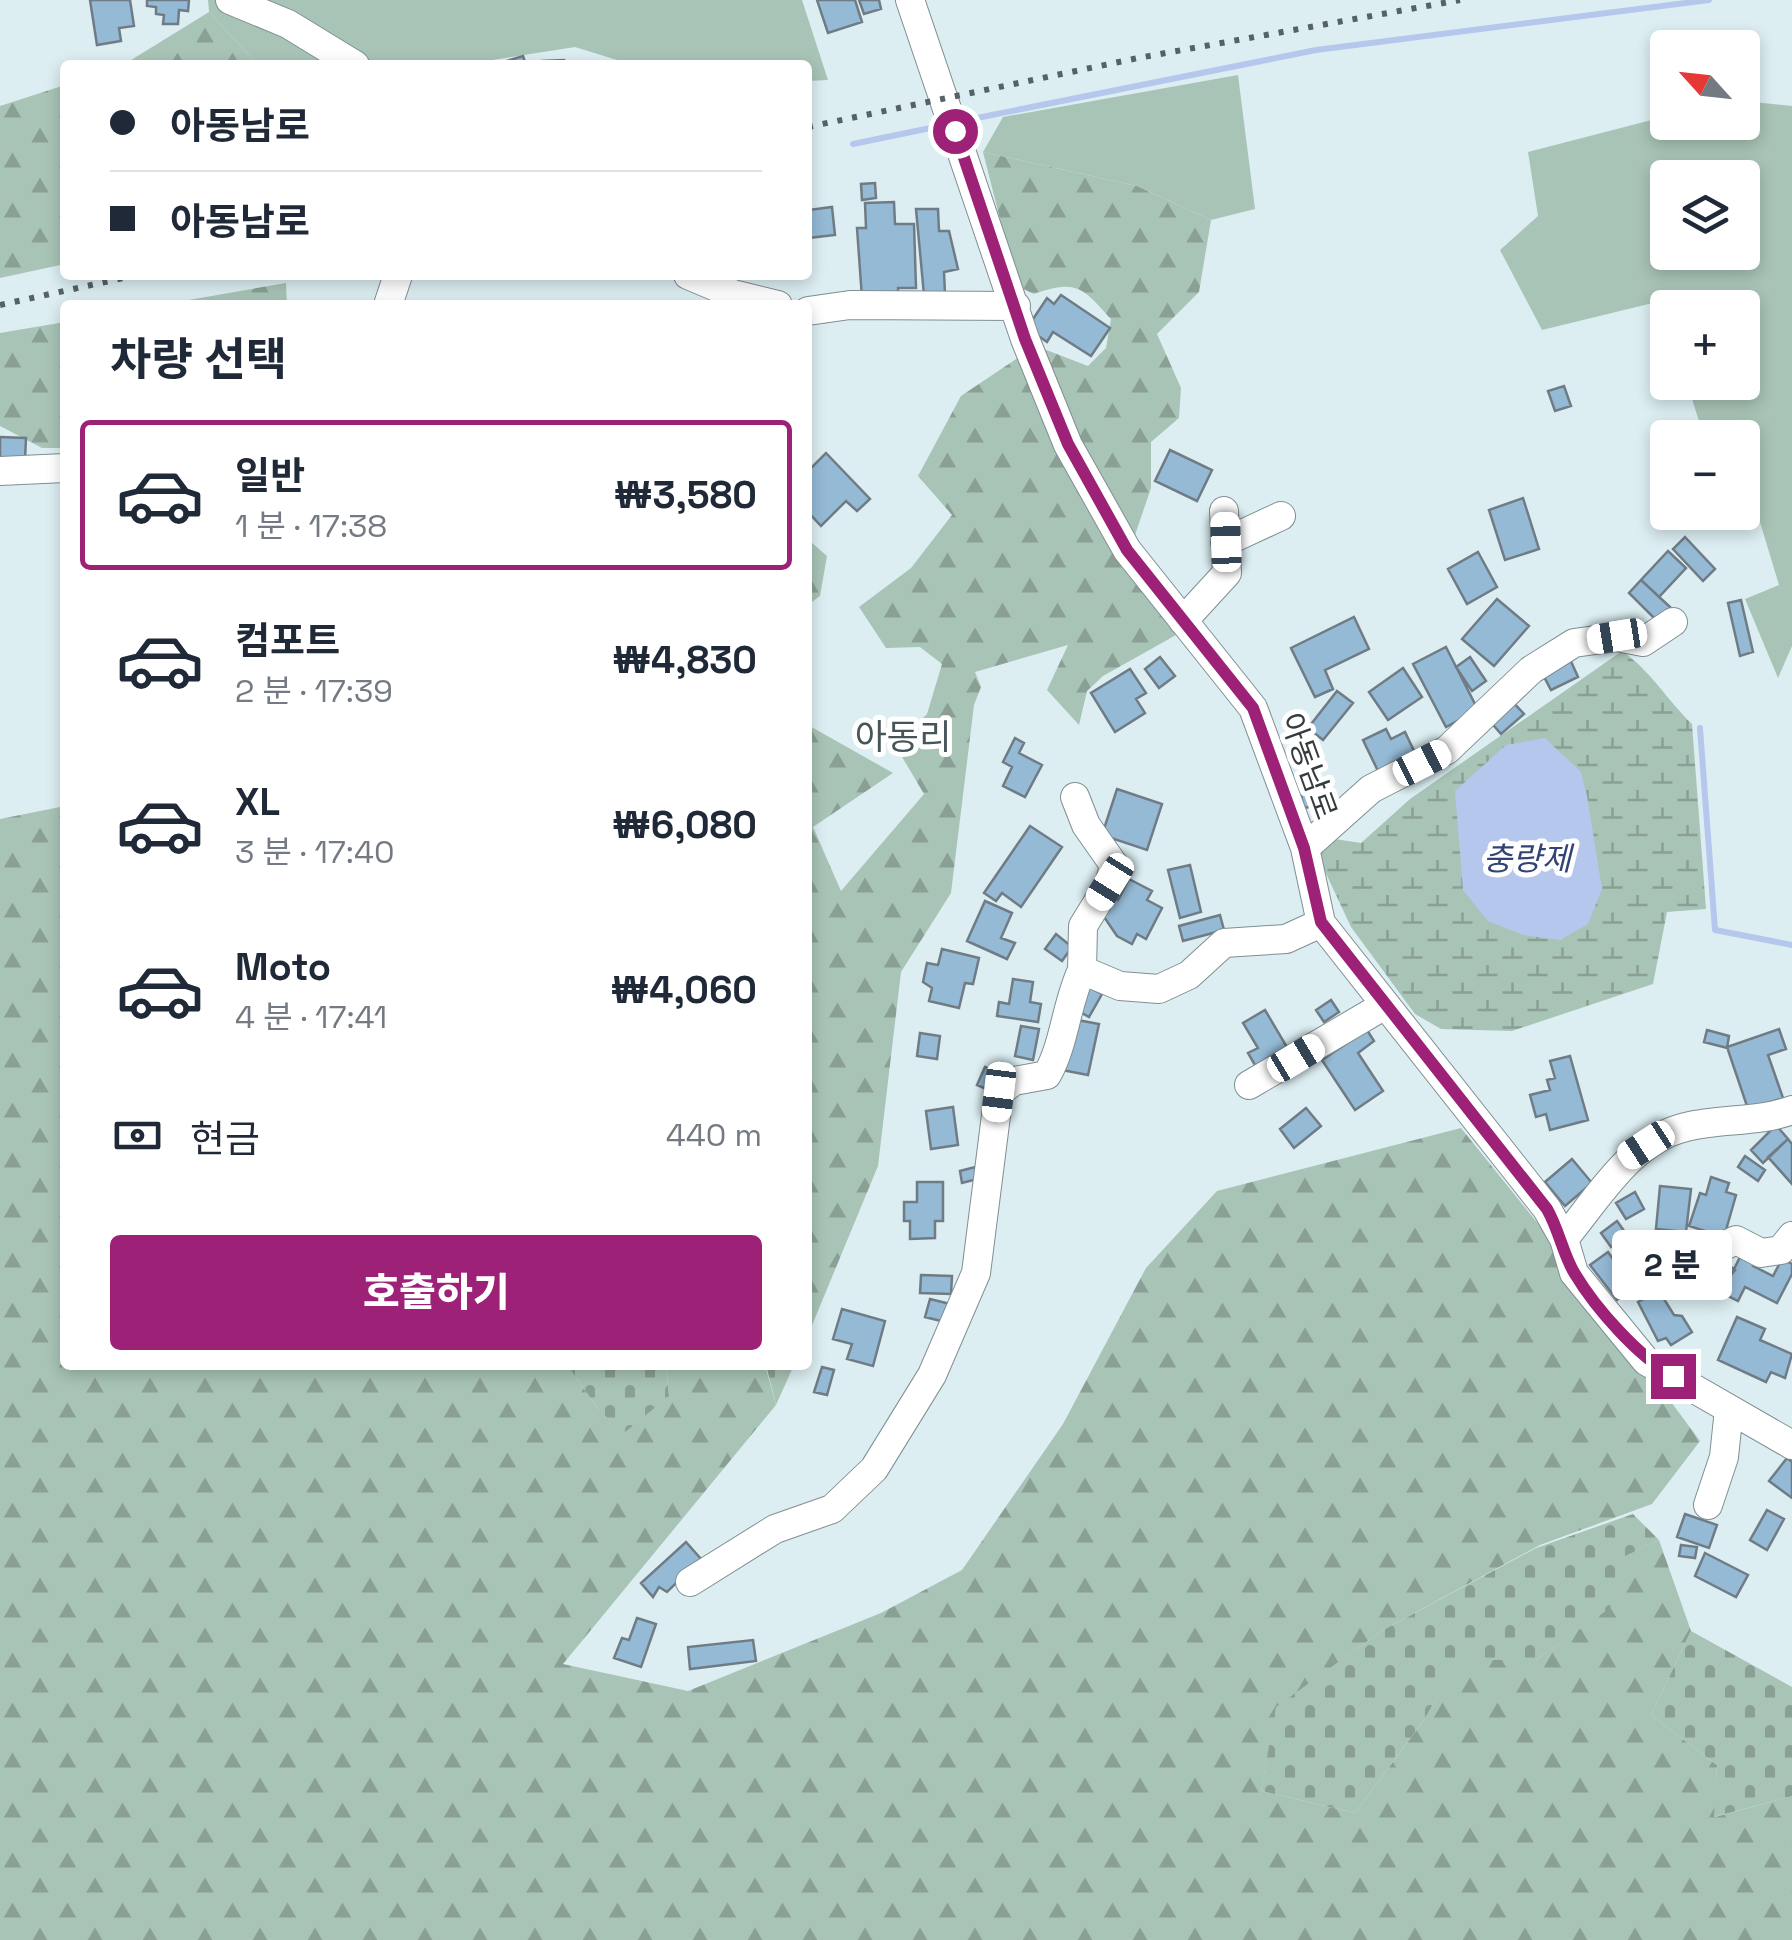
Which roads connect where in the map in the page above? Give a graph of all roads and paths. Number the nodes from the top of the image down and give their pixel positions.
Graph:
1 (230, 0) edge
2 (910, 0) edge
3 (346, 60) edge
4 (700, 280) edge
5 (758, 300) edge
6 (1016, 306) junction
7 (812, 311) edge
8 (60, 468) edge
9 (0, 471) edge
10 (1224, 512) dead end
11 (1281, 516) dead end
12 (1226, 542) junction
13 (1183, 621) junction
14 (1673, 622) dead end
15 (1075, 796) dead end
16 (1304, 848) junction
17 (1321, 922) junction
18 (1082, 970) junction
19 (1386, 1004) junction
20 (1249, 1085) dead end
21 (1792, 1110) edge
22 (1792, 1236) edge
23 (1564, 1239) junction
24 (1722, 1247) dead end
25 (1730, 1409) junction
26 (1792, 1444) edge
27 (1708, 1505) dead end
28 (690, 1582) dead end

1 - 3 street
2 - 6 street, 아동남로
4 - 5 street
6 - 7 street
6 - 13 street, 아동남로
8 - 9 street
10 - 12 street
11 - 12 street
12 - 13 street
13 - 16 street, 아동남로
14 - 16 street
15 - 18 street
16 - 17 street, 아동남로
17 - 18 street
17 - 19 street, 아동남로
18 - 28 street
19 - 20 street
19 - 23 street, 아동남로
21 - 23 street
22 - 24 street
23 - 25 street, 아동남로
25 - 26 street, 아동남로
25 - 27 street

